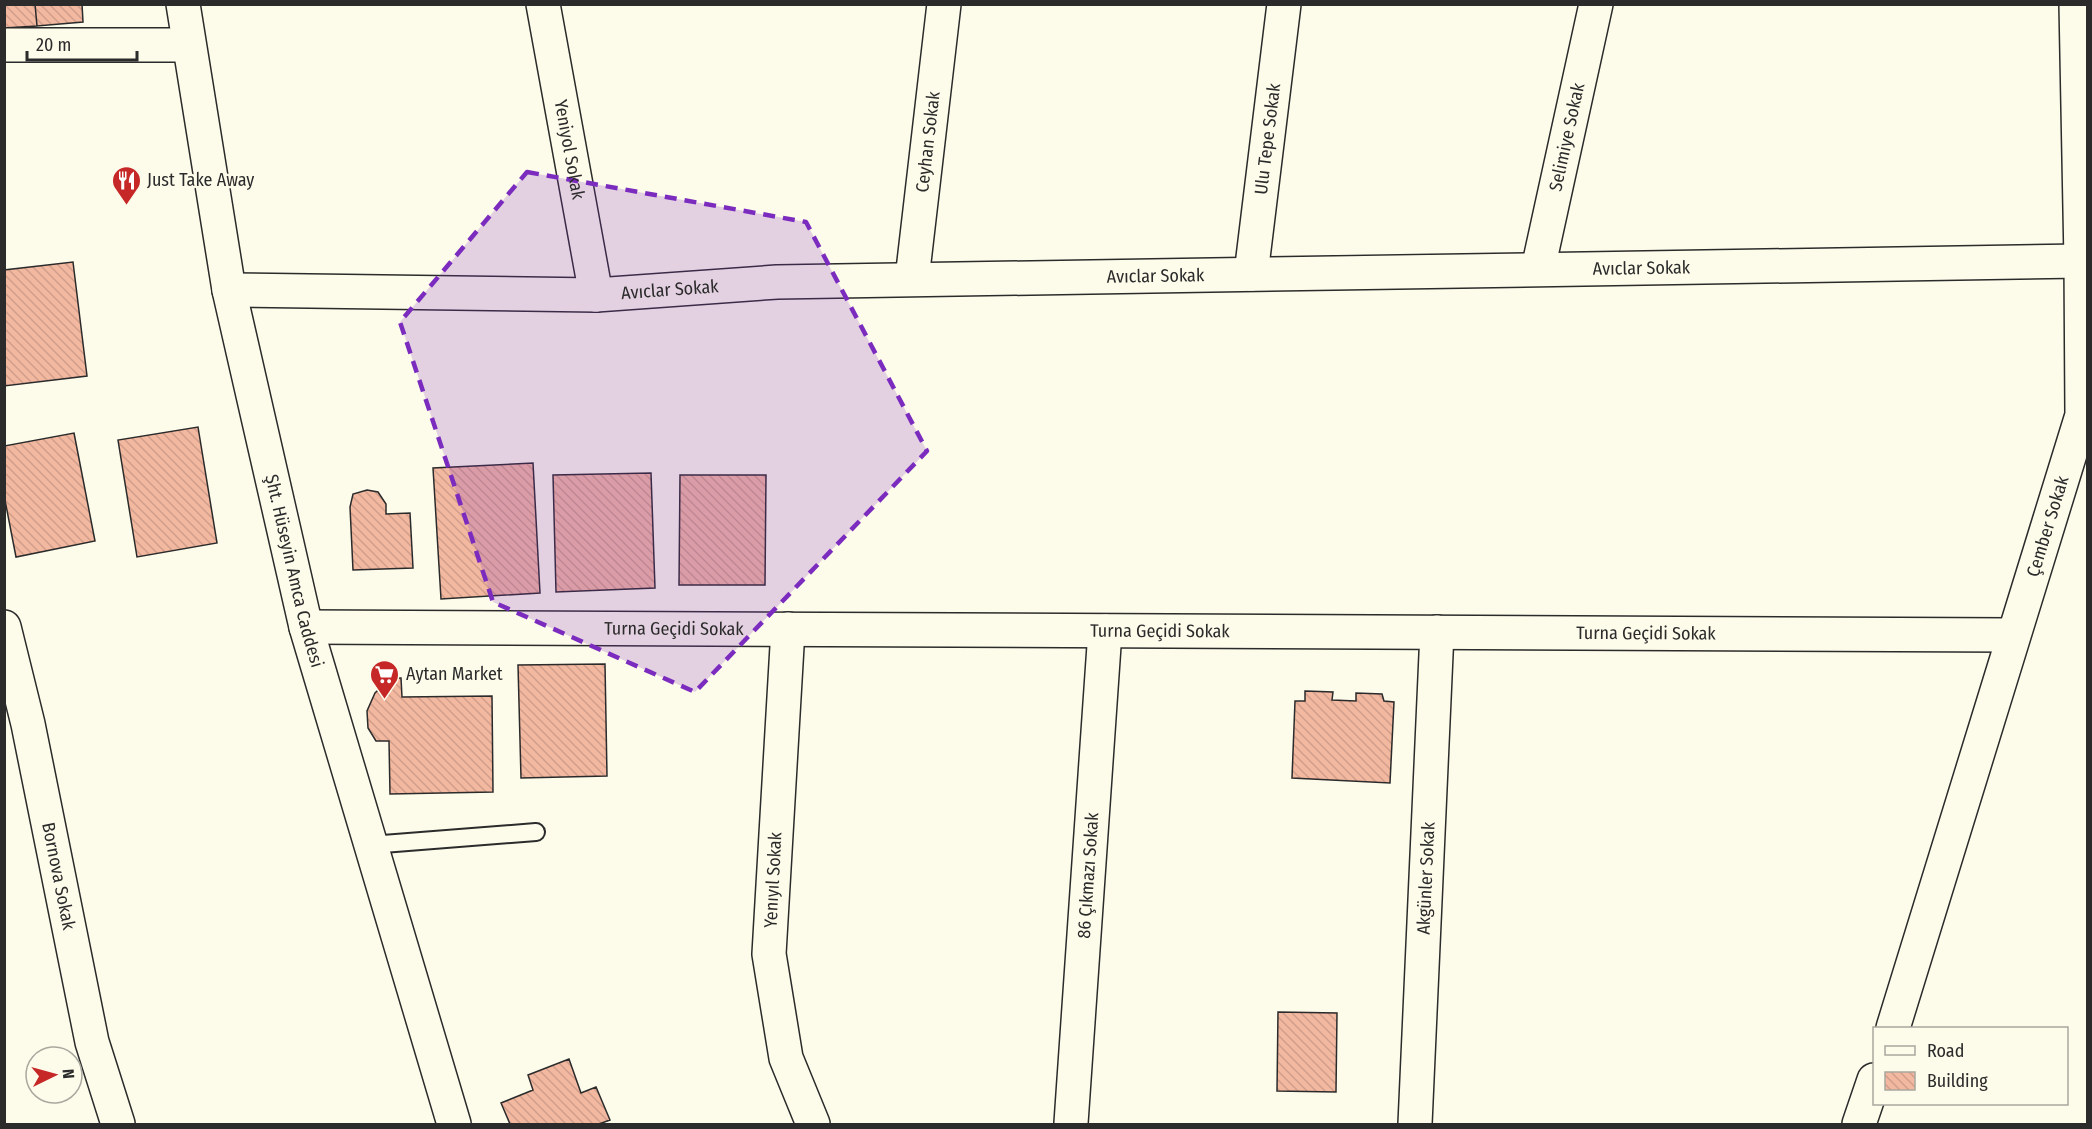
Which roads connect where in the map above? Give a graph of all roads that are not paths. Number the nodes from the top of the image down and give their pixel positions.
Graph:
1 (183, 4) edge
2 (543, 4) edge
3 (944, 4) edge
4 (1284, 4) edge
5 (1596, 4) edge
6 (2076, 4) edge
7 (4, 45) edge
8 (188, 45) junction
9 (2081, 261) junction
10 (1538, 269) junction
11 (1251, 274) junction
12 (912, 279) junction
13 (230, 290) junction
14 (596, 295) junction
15 (4, 627) edge
16 (306, 627) junction
17 (788, 629) junction
18 (1105, 631) junction
19 (1437, 632) junction
20 (2013, 635) junction
21 (16, 723) edge
22 (537, 832) dead end
23 (370, 844) junction
24 (1894, 1027) edge
25 (1873, 1085) edge
26 (1071, 1123) dead end
27 (118, 1125) edge
28 (454, 1125) edge
29 (813, 1125) edge
30 (1414, 1125) edge
31 (1858, 1125) edge

1 - 8 street, Şht. Hüseyin Amca Caddesi
2 - 14 street, Yeniyol Sokak
3 - 12 street, Ceyhan Sokak
4 - 11 street, Ulu Tepe Sokak
5 - 10 street, Selimiye Sokak
6 - 9 street, Çember Sokak
7 - 8 street
8 - 13 street, Şht. Hüseyin Amca Caddesi
9 - 10 street, Avıclar Sokak
9 - 20 street, Çember Sokak
10 - 11 street, Avıclar Sokak
11 - 12 street, Avıclar Sokak
12 - 14 street, Avıclar Sokak
13 - 14 street, Avıclar Sokak
13 - 16 street, Şht. Hüseyin Amca Caddesi
15 - 21 street, Bornova Sokak
16 - 17 street, Turna Geçidi Sokak
16 - 23 street, Şht. Hüseyin Amca Caddesi
17 - 18 street, Turna Geçidi Sokak
17 - 29 street, Yenıyıl Sokak
18 - 19 street, Turna Geçidi Sokak
18 - 26 street, 86 Çıkmazı Sokak
19 - 20 street, Turna Geçidi Sokak
19 - 30 street, Akgünler Sokak
20 - 24 street, Çember Sokak
21 - 27 street, Bornova Sokak
22 - 23 lane
23 - 28 street, Şht. Hüseyin Amca Caddesi
25 - 31 street

